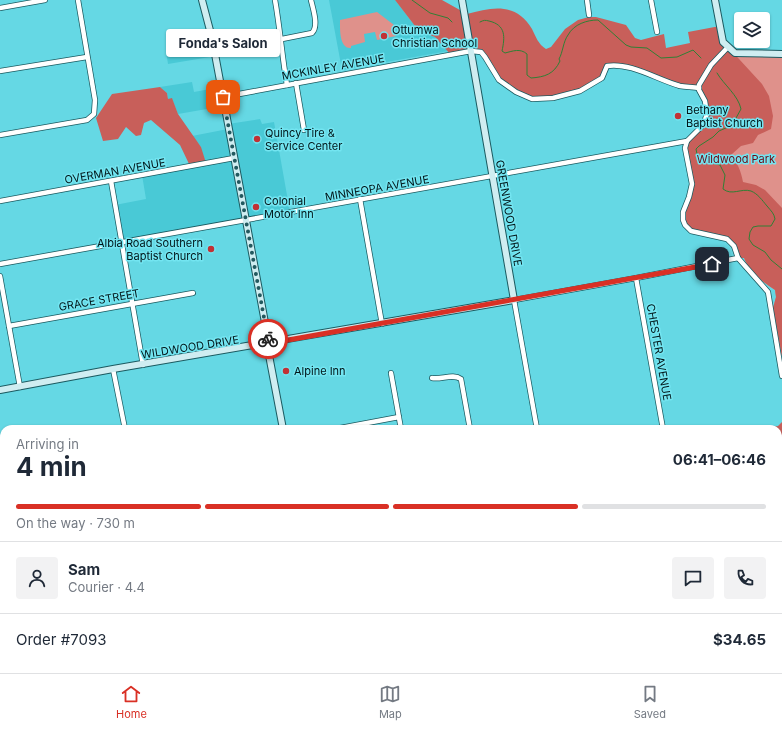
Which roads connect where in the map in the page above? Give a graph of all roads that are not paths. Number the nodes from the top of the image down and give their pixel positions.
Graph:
1 (45, 0) edge
2 (78, 0) edge
3 (202, 0) edge
4 (275, 0) edge
5 (311, 0) edge
6 (462, 0) edge
7 (587, 0) edge
8 (651, 0) edge
9 (715, 0) edge
10 (0, 8) edge
11 (589, 15) dead end
12 (657, 32) dead end
13 (282, 39) junction
14 (728, 47) junction
15 (471, 51) junction
16 (782, 54) edge
17 (88, 57) junction
18 (0, 72) edge
19 (296, 83) junction
20 (287, 84) junction
21 (699, 88) junction
22 (223, 97) junction
23 (304, 130) dead end
24 (0, 135) edge
25 (687, 140) junction
26 (234, 158) junction
27 (492, 176) junction
28 (111, 181) junction
29 (360, 199) junction
30 (0, 201) edge
31 (246, 221) junction
32 (122, 242) junction
33 (738, 258) junction
34 (0, 264) edge
35 (0, 276) edge
36 (636, 278) junction
37 (193, 293) dead end
38 (514, 300) junction
39 (133, 304) junction
40 (382, 324) junction
41 (9, 326) junction
42 (268, 344) junction
43 (143, 365) junction
44 (113, 369) junction
45 (391, 373) dead end
46 (782, 376) edge
47 (432, 378) dead end
48 (20, 387) junction
49 (0, 390) edge
50 (399, 417) junction
51 (124, 425) edge
52 (281, 425) edge
53 (357, 425) edge
54 (400, 425) edge
55 (469, 425) edge
56 (536, 425) edge
57 (662, 425) edge

1 - 10 street
2 - 17 street
3 - 22 street
4 - 13 street
5 - 13 street
6 - 15 street, GREENWOOD DRIVE
7 - 11 street
8 - 12 street
9 - 14 street
13 - 20 street
14 - 16 street
14 - 21 street
15 - 19 street, MCKINLEY AVENUE
15 - 21 street
15 - 27 street, GREENWOOD DRIVE
17 - 18 street
17 - 24 street
19 - 20 street, MCKINLEY AVENUE
19 - 23 street
20 - 22 street, MCKINLEY AVENUE
21 - 25 street
22 - 26 street
25 - 27 street, MINNEOPA AVENUE
25 - 33 street
26 - 28 street, OVERMAN AVENUE
26 - 31 street
27 - 29 street, MINNEOPA AVENUE
27 - 38 street, GREENWOOD DRIVE
28 - 30 street, OVERMAN AVENUE
28 - 32 street
29 - 31 street, MINNEOPA AVENUE
29 - 40 street
31 - 32 street, MINNEOPA AVENUE
31 - 42 street
32 - 34 street, MINNEOPA AVENUE
32 - 39 street
33 - 36 street, WILDWOOD DRIVE
33 - 46 street
35 - 41 street
36 - 38 street, WILDWOOD DRIVE
36 - 57 street, CHESTER AVENUE
37 - 39 street, GRACE STREET
38 - 40 street, WILDWOOD DRIVE
38 - 56 street, GREENWOOD DRIVE
39 - 41 street, GRACE STREET
39 - 43 street
40 - 42 street, WILDWOOD DRIVE
41 - 48 street
42 - 43 street, WILDWOOD DRIVE
42 - 52 street
43 - 44 street, WILDWOOD DRIVE
44 - 48 street, WILDWOOD DRIVE
44 - 51 street
45 - 50 street
47 - 55 street
48 - 49 street, WILDWOOD DRIVE
50 - 53 street
50 - 54 street

